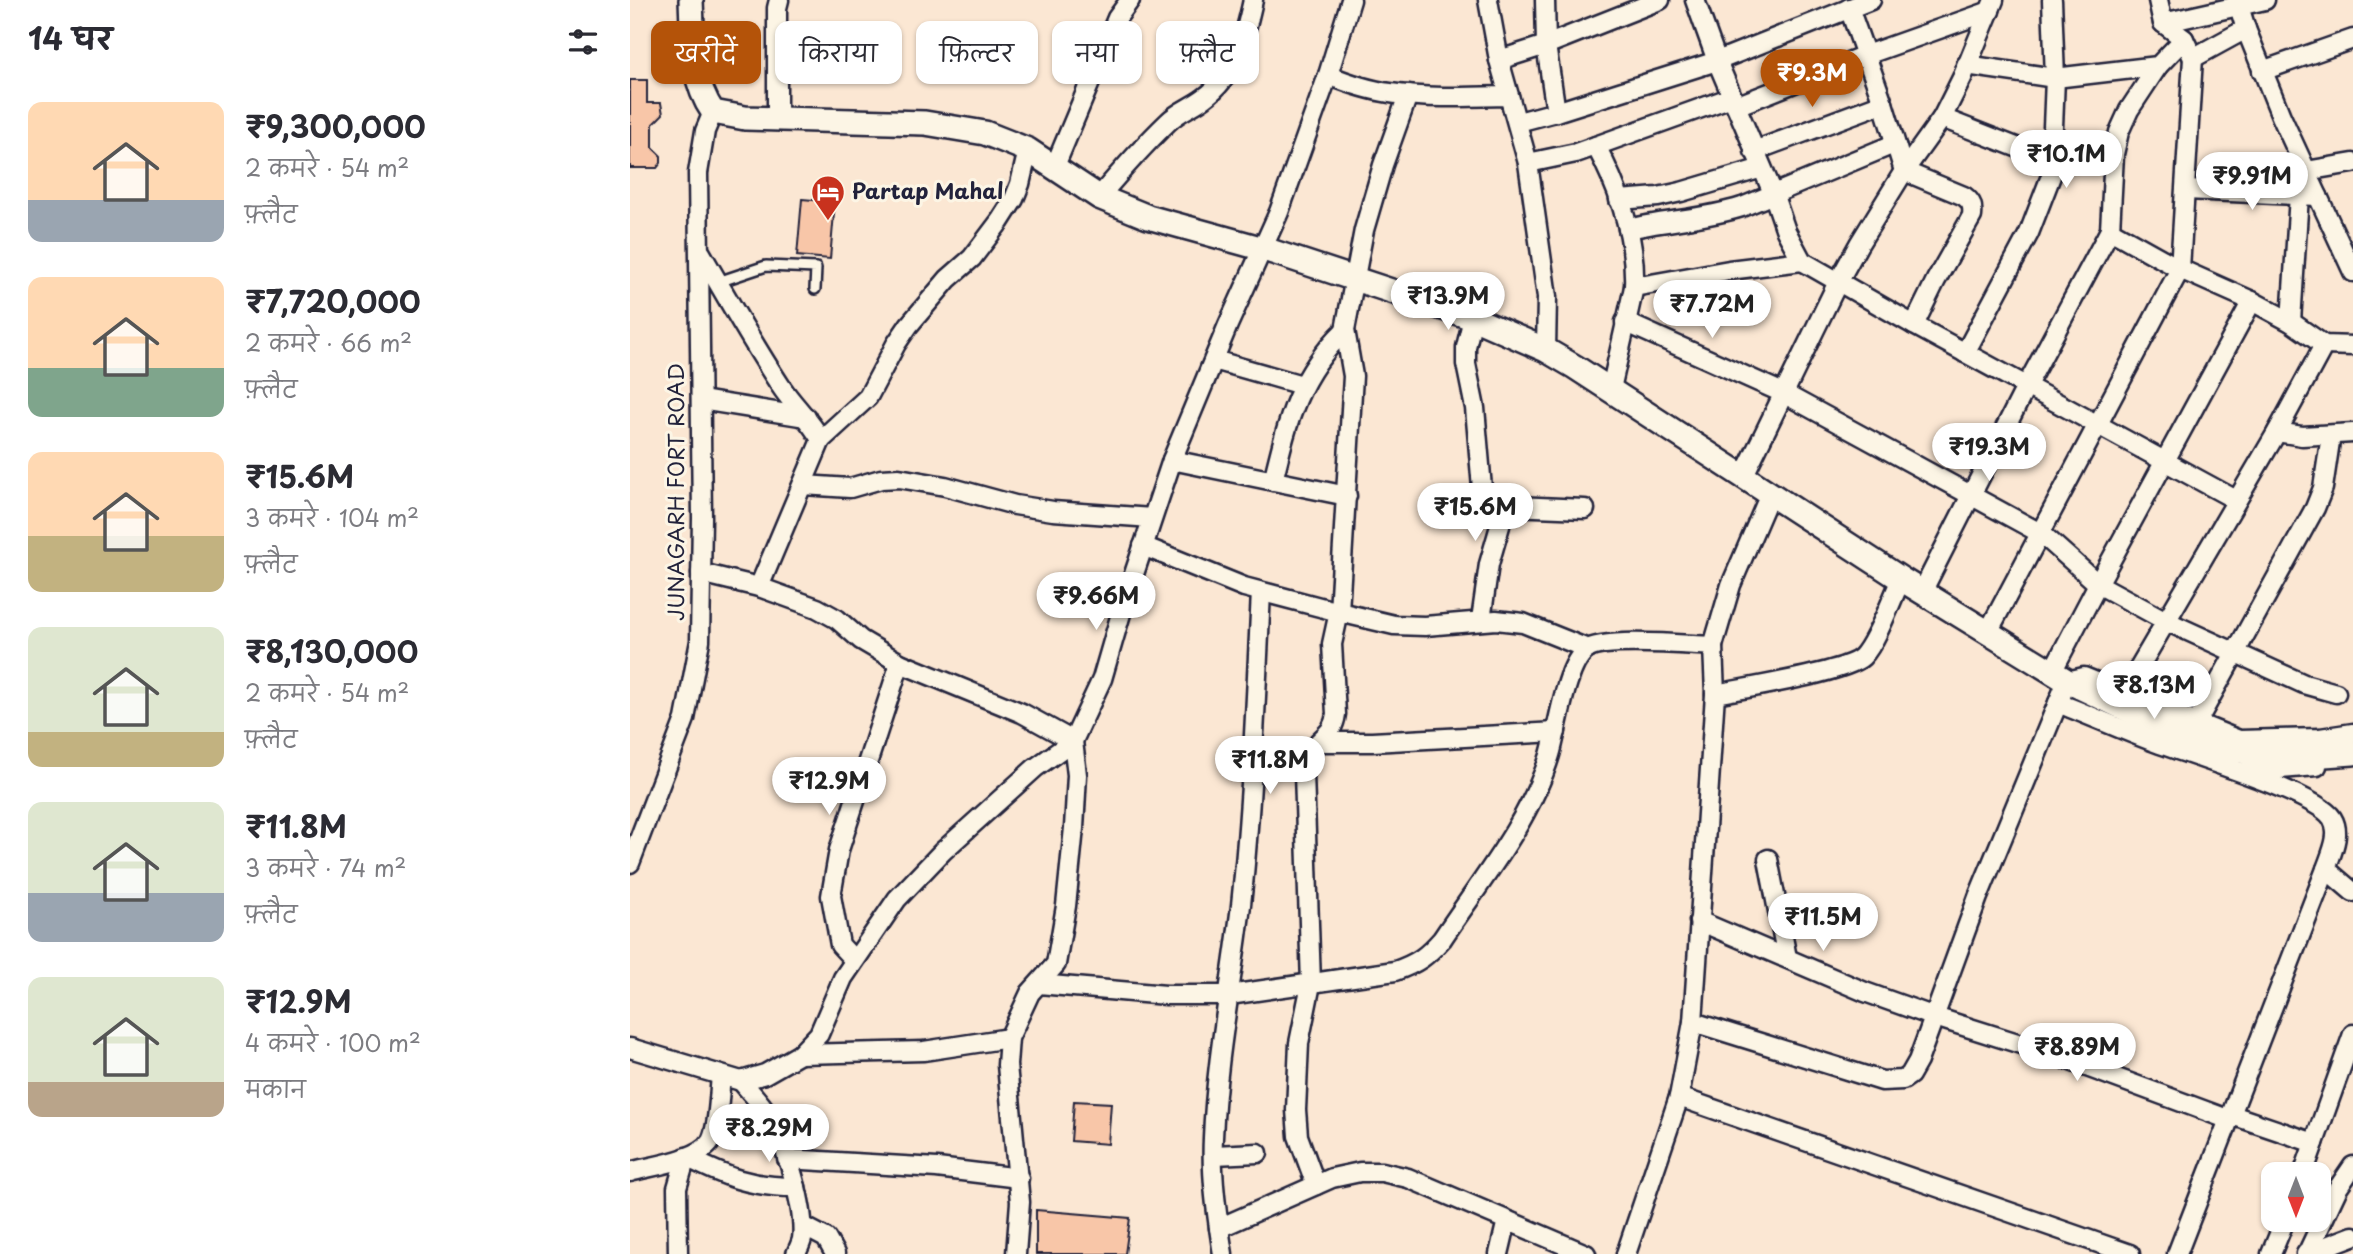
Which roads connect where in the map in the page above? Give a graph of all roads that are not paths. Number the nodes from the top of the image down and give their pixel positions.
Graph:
1 (691, 0) edge
2 (779, 0) edge
3 (1130, 0) edge
4 (1253, 0) edge
5 (1351, 0) edge
6 (1488, 0) edge
7 (1545, 0) edge
8 (1660, 0) edge
9 (1695, 0) edge
10 (1871, 0) edge
11 (2052, 0) edge
12 (2158, 0) edge
13 (2265, 0) edge
14 (2238, 3) edge
15 (1992, 6) edge
16 (1849, 8) junction
17 (2163, 23) junction
18 (2246, 29) junction
19 (2184, 39) junction
20 (2353, 39) edge
21 (1546, 45) junction
22 (1866, 55) junction
23 (2193, 58) junction
24 (1499, 60) junction
25 (1717, 61) junction
26 (1966, 65) junction
27 (2158, 66) junction
28 (2263, 71) junction
29 (1328, 75) junction
30 (2055, 78) junction
31 (1408, 95) junction
32 (1509, 96) junction
33 (1734, 102) junction
34 (1883, 103) junction
35 (713, 112) junction
36 (1556, 112) junction
37 (776, 118) junction
38 (1942, 118) junction
39 (1518, 122) junction
40 (1894, 144) junction
41 (1596, 146) junction
42 (1028, 150) junction
43 (1758, 159) junction
44 (2052, 161) junction
45 (1528, 163) junction
46 (2353, 163) edge
47 (1055, 166) junction
48 (1904, 171) junction
49 (2306, 171) junction
50 (2186, 190) junction
51 (1773, 193) junction
52 (2299, 195) junction
53 (2318, 196) junction
54 (1099, 197) junction
55 (1619, 200) junction
56 (1628, 229) junction
57 (2110, 230) junction
58 (1264, 249) junction
59 (699, 250) junction
60 (1802, 261) junction
61 (2180, 269) junction
62 (2353, 272) edge
63 (1354, 277) junction
64 (718, 282) junction
65 (1838, 282) junction
66 (1634, 287) junction
67 (815, 289) dead end
68 (2252, 301) junction
69 (1473, 318) junction
70 (1625, 322) junction
71 (2291, 322) junction
72 (1914, 325) junction
73 (1345, 330) junction
74 (2324, 345) junction
75 (2353, 346) edge
76 (1546, 349) junction
77 (1965, 353) junction
78 (1214, 360) junction
79 (1302, 385) junction
80 (2027, 385) junction
81 (1611, 389) junction
82 (1783, 393) junction
83 (701, 400) junction
84 (806, 417) junction
85 (2099, 425) junction
86 (2277, 432) junction
87 (2353, 433) edge
88 (2331, 435) junction
89 (821, 440) junction
90 (1172, 460) junction
91 (2164, 462) junction
92 (1743, 477) junction
93 (1273, 481) junction
94 (803, 485) junction
95 (1770, 494) junction
96 (1347, 496) junction
97 (1972, 496) junction
98 (2236, 500) junction
99 (1489, 505) junction
100 (1585, 509) dead end
101 (1152, 518) junction
102 (2042, 534) junction
103 (1143, 545) junction
104 (701, 573) junction
105 (1901, 579) junction
106 (2098, 584) junction
107 (759, 587) junction
108 (1261, 592) junction
109 (1923, 592) junction
110 (1339, 612) junction
111 (1480, 620) junction
112 (2166, 621) junction
113 (1987, 634) junction
114 (1713, 646) junction
115 (1588, 649) junction
116 (2236, 651) junction
117 (900, 663) junction
118 (2060, 676) junction
119 (2124, 693) junction
120 (2336, 693) dead end
121 (1715, 694) junction
122 (2058, 703) junction
123 (2197, 722) junction
124 (1556, 732) junction
125 (2353, 733) edge
126 (1073, 741) junction
127 (1319, 742) junction
128 (2353, 753) edge
129 (2353, 764) edge
130 (2237, 772) junction
131 (1768, 859) dead end
132 (630, 863) edge
133 (2326, 869) junction
134 (2353, 892) edge
135 (1699, 921) junction
136 (1787, 958) junction
137 (854, 960) junction
138 (1039, 984) junction
139 (1311, 984) junction
140 (1228, 995) junction
141 (1935, 1017) junction
142 (1693, 1022) junction
143 (2353, 1034) edge
144 (1009, 1038) junction
145 (630, 1048) edge
146 (800, 1054) junction
147 (722, 1076) junction
148 (741, 1081) junction
149 (1679, 1097) junction
150 (2231, 1118) junction
151 (2314, 1143) junction
152 (1258, 1153) dead end
153 (1214, 1155) junction
154 (686, 1157) junction
155 (788, 1159) junction
156 (2307, 1162) edge
157 (2353, 1166) edge
158 (630, 1171) edge
159 (1018, 1178) junction
160 (1316, 1185) junction
161 (796, 1187) junction
162 (1507, 1220) junction
163 (803, 1226) junction
164 (1219, 1228) junction
165 (2280, 1232) edge
166 (2353, 1236) edge
167 (1224, 1253) edge
168 (678, 1254) edge
169 (796, 1254) edge
170 (835, 1254) edge
171 (1016, 1254) edge
172 (1499, 1254) edge
173 (1586, 1254) edge
174 (1626, 1254) edge
175 (2130, 1254) edge
176 (2177, 1254) edge
177 (2271, 1254) edge
178 (2307, 1254) edge

1 - 35 street
2 - 37 street
3 - 47 street
4 - 54 street
5 - 29 street
6 - 24 street
7 - 21 street
8 - 21 street
9 - 25 street
10 - 16 street
11 - 30 street
12 - 17 street
13 - 14 street
14 - 17 street
14 - 18 street
15 - 22 street
15 - 26 street
16 - 22 street
16 - 25 street
17 - 19 street
18 - 23 street
18 - 28 street
19 - 23 street
19 - 27 street
20 - 28 street
21 - 24 street
21 - 36 street
22 - 33 street
22 - 34 street
23 - 50 street
24 - 32 street
25 - 33 street
25 - 36 street
26 - 30 street
26 - 38 street
27 - 30 street
27 - 57 street
28 - 49 street
29 - 31 street
29 - 58 street
30 - 44 street
31 - 32 street
31 - 63 street
32 - 39 street
33 - 41 street
33 - 43 street
34 - 40 street
34 - 43 street
35 - 37 street
35 - 59 street, JUNAGARH FORT ROAD
36 - 39 street
37 - 42 street
38 - 44 street
38 - 48 street
39 - 45 street
40 - 48 street
40 - 51 street
41 - 45 street
41 - 55 street
42 - 47 street
42 - 89 street
43 - 51 street
43 - 55 street
44 - 77 street
45 - 76 street
46 - 49 street
47 - 54 street
48 - 65 street
48 - 72 street
49 - 53 street
50 - 52 street
50 - 61 street
51 - 56 street
51 - 60 street
52 - 53 street
52 - 71 street
53 - 62 street
54 - 58 street
55 - 56 street
56 - 66 street
57 - 61 street
57 - 80 street
58 - 63 street
58 - 78 street
59 - 64 street
59 - 83 street, JUNAGARH FORT ROAD
60 - 65 street
60 - 66 street
61 - 68 street
61 - 85 street
63 - 69 street
63 - 73 street
64 - 67 lane
64 - 84 street
65 - 72 street
65 - 82 street
66 - 70 street
68 - 71 street
68 - 91 street
69 - 76 street
69 - 99 street
70 - 81 street
70 - 82 street
71 - 74 street
72 - 77 street
73 - 79 street
73 - 96 street
74 - 75 street
74 - 86 street
76 - 81 street
77 - 80 street
78 - 79 street
78 - 90 street
79 - 93 street
80 - 85 street
80 - 97 street
81 - 92 street
82 - 92 street
82 - 97 street
83 - 84 street
83 - 104 street, JUNAGARH FORT ROAD
84 - 89 street
85 - 91 street
85 - 102 street
86 - 88 street
86 - 98 street
87 - 88 street
88 - 116 street
89 - 94 street
90 - 93 street
90 - 101 street
91 - 98 street
91 - 106 street
92 - 95 street
93 - 96 street
94 - 101 street
94 - 107 street
95 - 105 street
95 - 114 street
96 - 110 street
97 - 102 street
97 - 109 street
98 - 112 street
99 - 100 street
99 - 111 street
101 - 103 street
102 - 106 street
102 - 113 street
103 - 108 street
103 - 126 street
104 - 107 street
104 - 132 street, JUNAGARH FORT ROAD
105 - 109 street
105 - 121 street
106 - 112 street
106 - 118 street
107 - 117 street
108 - 110 street
108 - 140 street
109 - 113 street
110 - 111 street
110 - 127 street
111 - 115 street
112 - 116 street
112 - 119 street
113 - 118 street
114 - 115 street
114 - 121 street
115 - 124 street
116 - 120 street
116 - 123 street
117 - 126 street
117 - 137 street
118 - 119 street
118 - 122 street
118 - 128 street
119 - 123 street
121 - 135 street
122 - 130 street
122 - 141 street
123 - 125 street
124 - 127 street
124 - 139 street
126 - 137 street
126 - 138 street
127 - 139 street
129 - 130 street
130 - 133 street
131 - 136 street
133 - 134 street
133 - 150 street
135 - 136 street
135 - 142 street
136 - 141 street
137 - 146 street
138 - 140 street
138 - 144 street
139 - 140 street
139 - 160 street
140 - 153 street
141 - 142 street
141 - 150 street
142 - 149 street
143 - 151 street
144 - 146 street
144 - 159 street
145 - 147 street
146 - 148 street
147 - 148 street
147 - 154 street
148 - 155 street
149 - 174 street
149 - 175 street
150 - 151 street
150 - 176 street
151 - 156 street
152 - 153 street
153 - 164 street
154 - 158 street
154 - 161 street
154 - 168 street
155 - 159 street
155 - 161 street
157 - 178 street
159 - 171 street
160 - 162 street
160 - 164 street
161 - 163 street
162 - 172 street
162 - 173 street
163 - 169 street
163 - 170 street
164 - 167 street
165 - 177 street
166 - 178 street

